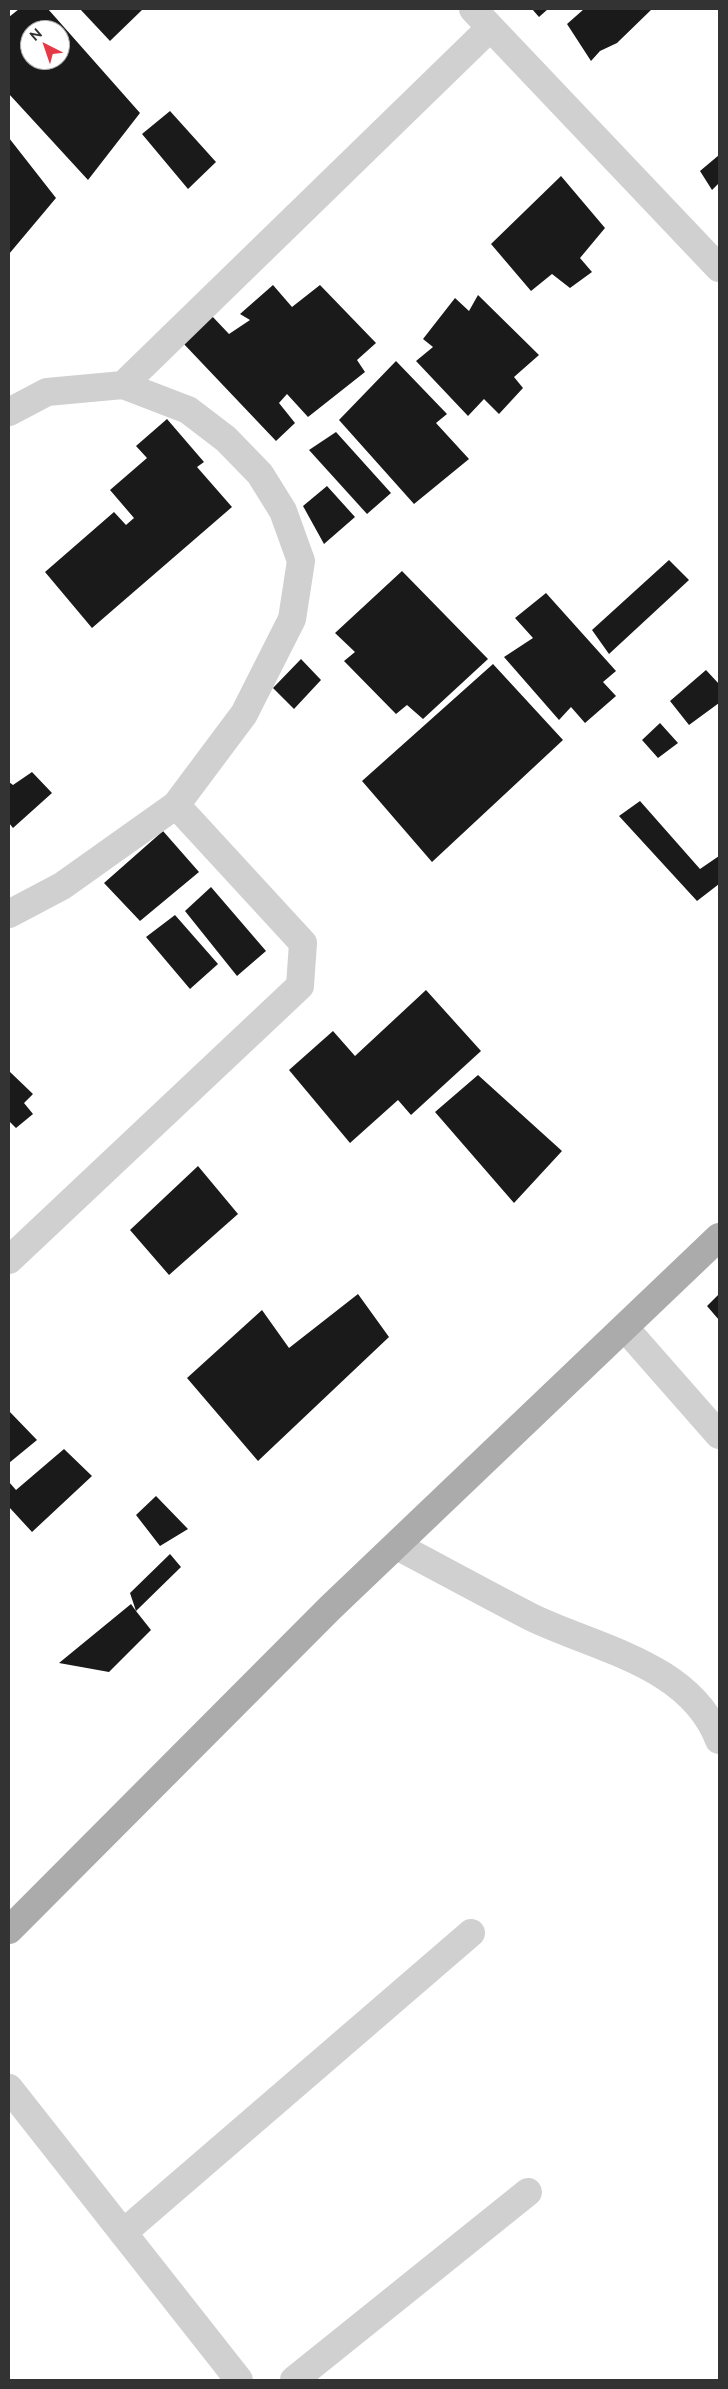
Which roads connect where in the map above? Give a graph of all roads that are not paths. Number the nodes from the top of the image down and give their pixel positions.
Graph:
1 (481, 18) edge
2 (719, 268) edge
3 (123, 385) junction
4 (9, 412) edge
5 (176, 805) junction
6 (9, 914) edge
7 (719, 1237) edge
8 (9, 1260) edge
9 (625, 1328) junction
10 (719, 1435) edge
11 (396, 1546) junction
12 (719, 1740) edge
13 (9, 1930) edge
14 (471, 1933) dead end
15 (9, 2088) edge
16 (528, 2192) dead end
17 (123, 2233) junction
18 (239, 2380) edge
19 (294, 2380) edge

1 - 2 street
1 - 3 street
3 - 4 street
3 - 5 street
5 - 6 street
5 - 8 street
7 - 9 main road
9 - 10 street
9 - 11 main road
11 - 12 street
11 - 13 main road
14 - 17 street
15 - 17 street
16 - 19 street
17 - 18 street

